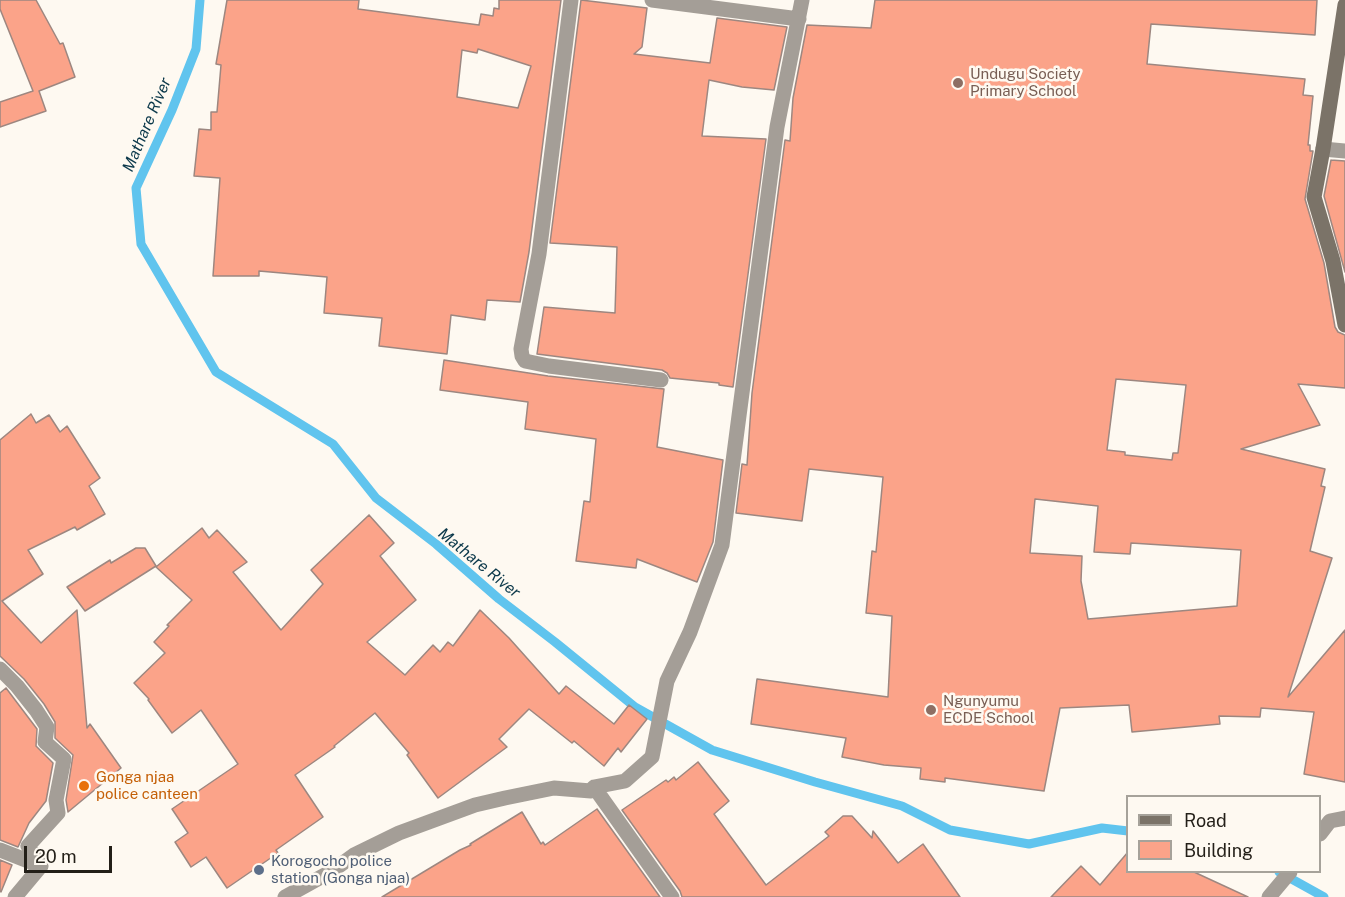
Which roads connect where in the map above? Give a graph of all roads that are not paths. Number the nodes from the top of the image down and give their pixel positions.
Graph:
1 (571, 0) edge
2 (652, 0) edge
3 (802, 0) edge
4 (1345, 5) edge
5 (799, 19) junction
6 (1323, 149) junction
7 (1345, 151) edge
8 (1345, 325) edge
9 (661, 380) dead end
10 (0, 669) edge
11 (594, 787) junction
12 (1338, 820) edge
13 (1321, 833) edge
14 (0, 850) edge
15 (41, 866) junction
16 (1289, 873) edge
17 (1270, 896) edge
18 (15, 897) edge
19 (285, 897) edge
20 (672, 897) edge

1 - 9 street
2 - 5 street
3 - 5 street
4 - 6 street
5 - 11 street
6 - 7 street
6 - 8 street
10 - 15 street
11 - 19 street
11 - 20 street
12 - 13 street
14 - 15 street
15 - 18 street
16 - 17 street

